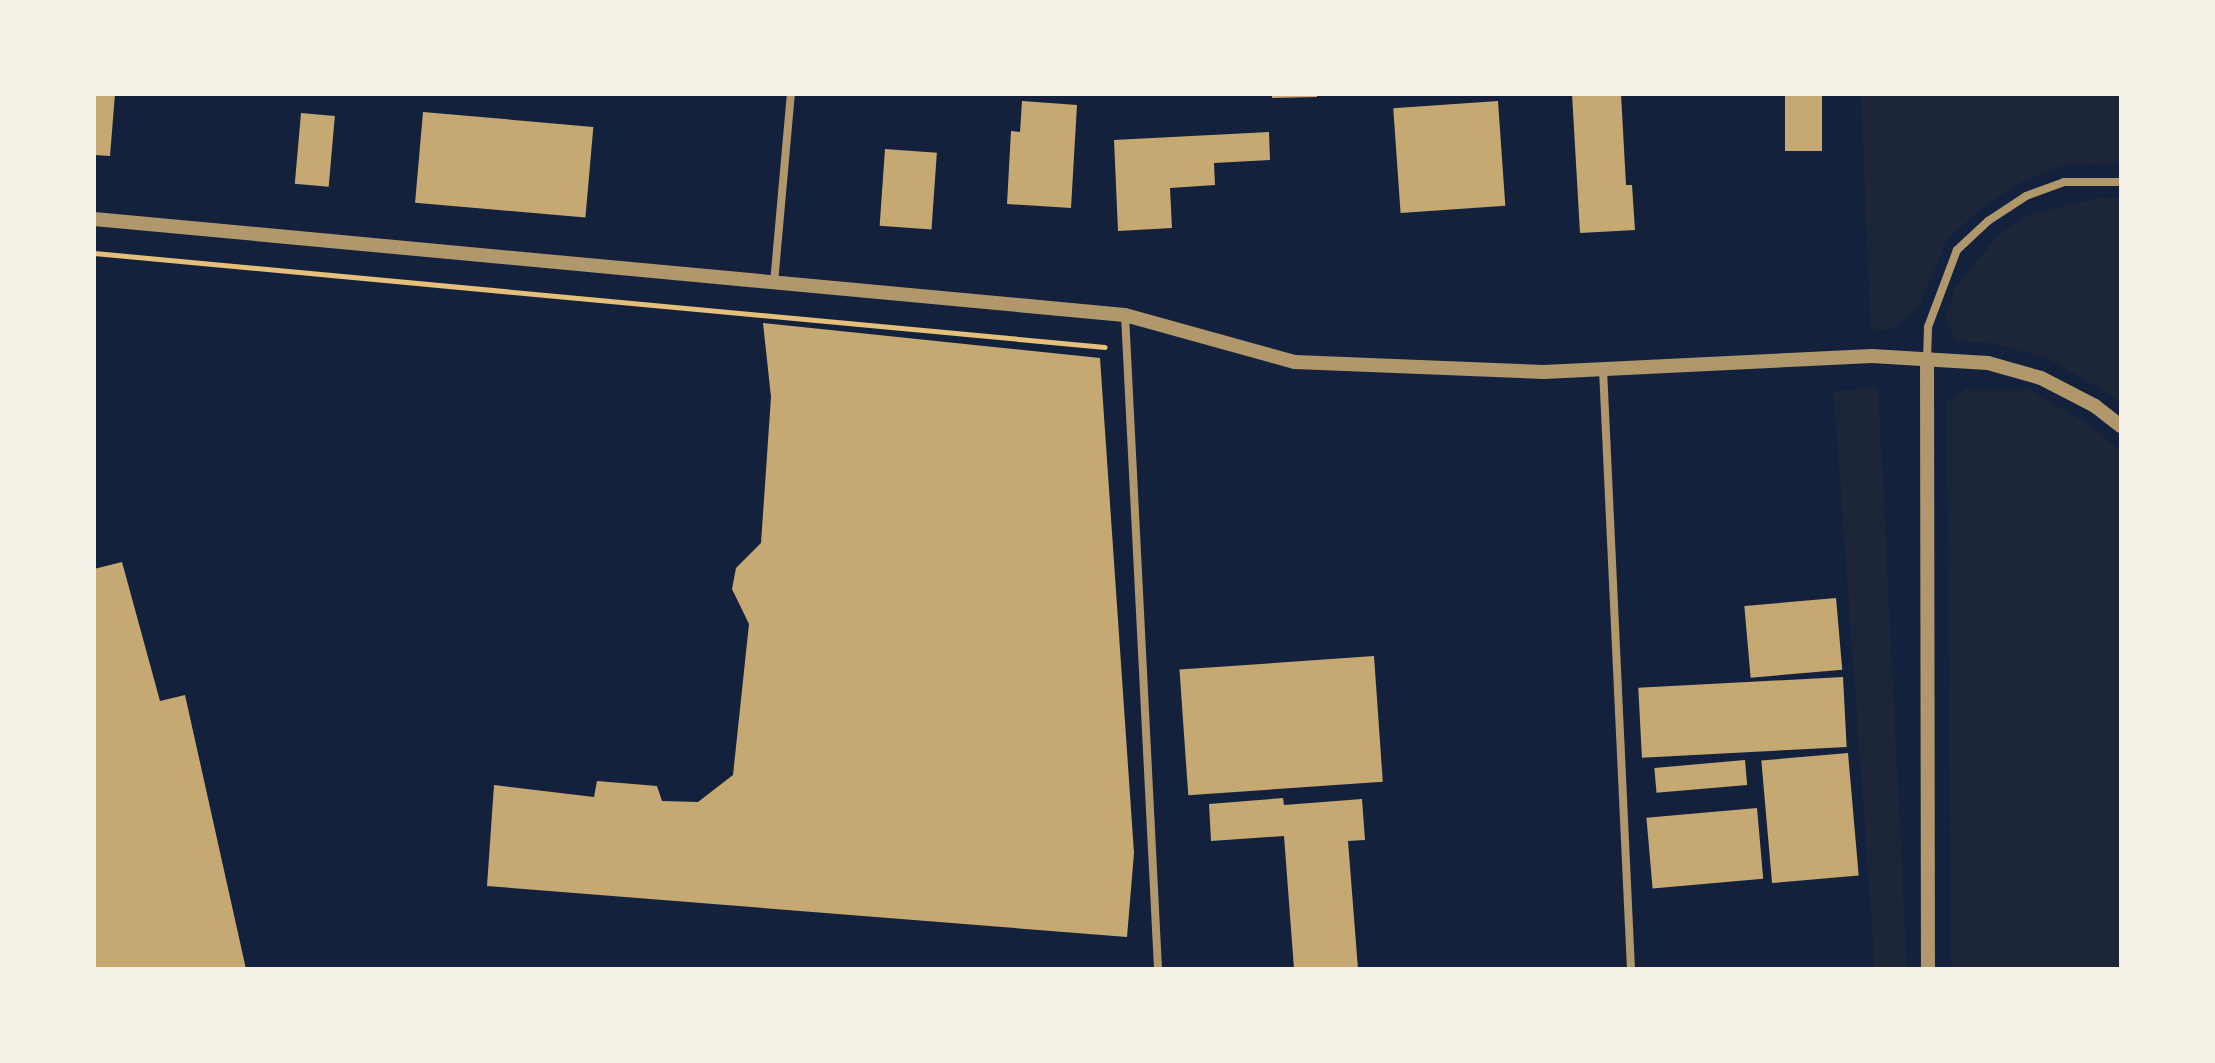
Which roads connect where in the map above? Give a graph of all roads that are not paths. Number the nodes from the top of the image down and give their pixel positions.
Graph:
1 (791, 94) edge
2 (2121, 182) edge
3 (94, 219) edge
4 (774, 283) junction
5 (1125, 315) junction
6 (1927, 358) junction
7 (1603, 369) junction
8 (2121, 426) edge
9 (1158, 969) edge
10 (1631, 969) edge
11 (1928, 969) edge

1 - 4 street
2 - 6 street
3 - 4 street
4 - 5 street
5 - 7 street
5 - 9 street
6 - 7 street
6 - 8 street
6 - 11 street
7 - 10 street

